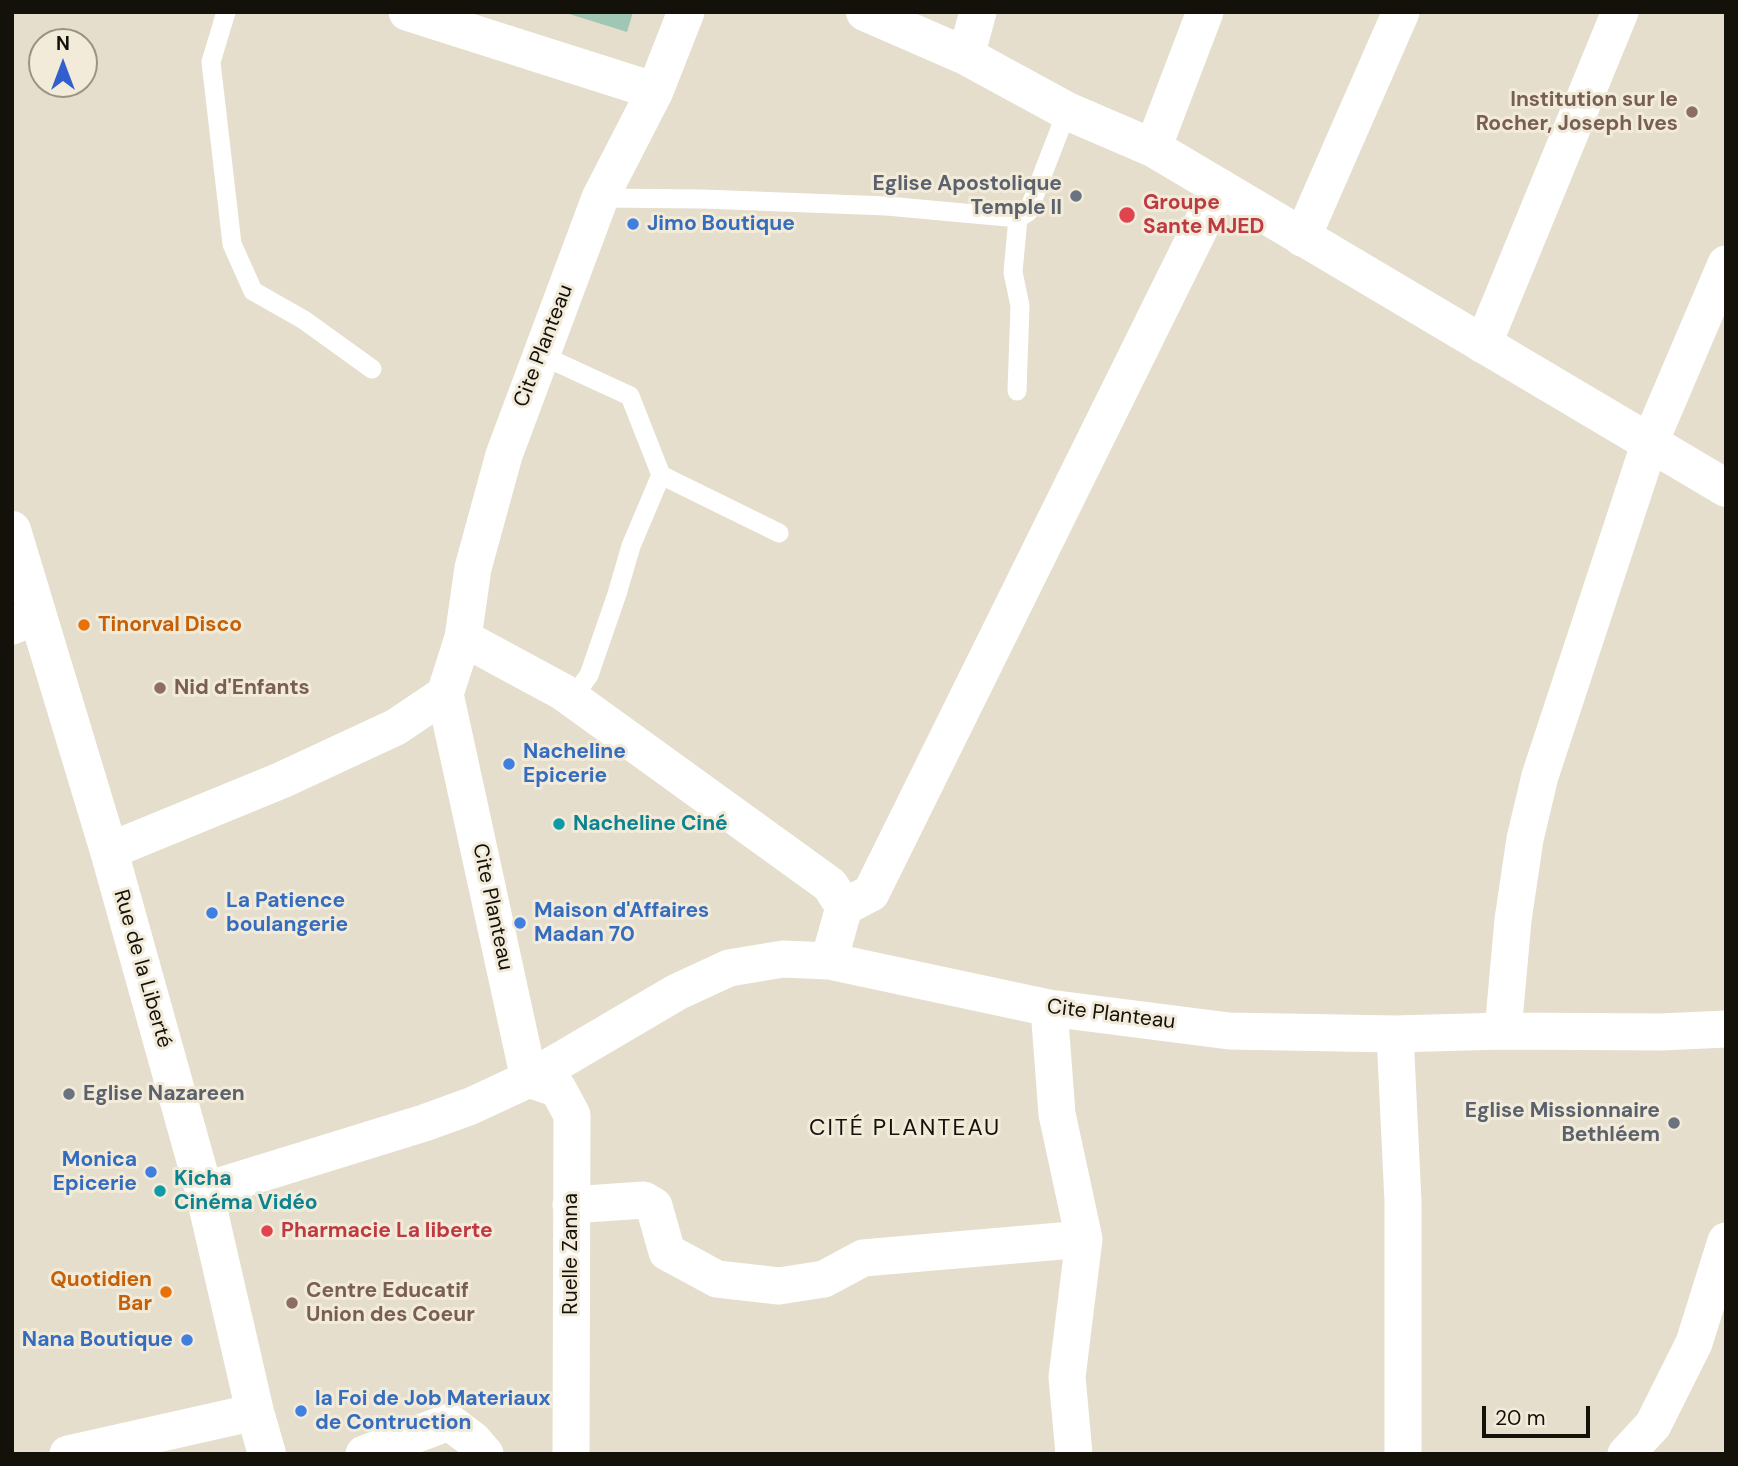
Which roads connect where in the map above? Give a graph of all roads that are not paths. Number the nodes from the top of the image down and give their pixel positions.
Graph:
1 (226, 12) edge
2 (408, 12) edge
3 (686, 12) edge
4 (865, 12) edge
5 (978, 12) edge
6 (1205, 12) edge
7 (1401, 12) edge
8 (1620, 12) edge
9 (966, 56) junction
10 (655, 91) junction
11 (1067, 111) junction
12 (1153, 148) junction
13 (1220, 187) junction
14 (600, 198) junction
15 (1018, 218) junction
16 (1303, 238) junction
17 (1726, 264) edge
18 (1483, 345) junction
19 (541, 355) junction
20 (372, 369) dead end
21 (1017, 391) dead end
22 (1650, 442) junction
23 (661, 475) junction
24 (1726, 488) edge
25 (12, 530) edge
26 (779, 533) dead end
27 (25, 621) edge
28 (463, 638) junction
29 (445, 694) junction
30 (572, 699) junction
31 (109, 850) junction
32 (844, 907) junction
33 (829, 961) junction
34 (1048, 1008) junction
35 (1726, 1029) edge
36 (1503, 1031) junction
37 (1395, 1034) junction
38 (529, 1079) junction
39 (204, 1191) junction
40 (571, 1205) junction
41 (1084, 1239) junction
42 (1726, 1241) edge
43 (255, 1412) junction
44 (68, 1454) edge
45 (267, 1454) edge
46 (364, 1454) edge
47 (485, 1454) edge
48 (571, 1454) edge
49 (1074, 1454) edge
50 (1403, 1454) edge
51 (1626, 1454) edge

1 - 20 lane
2 - 10 street
3 - 10 street, Cite Planteau
4 - 9 street
5 - 9 street
6 - 12 street
7 - 16 street
8 - 18 street
9 - 11 street
10 - 14 street, Cite Planteau
11 - 12 street
11 - 15 lane
12 - 13 street
13 - 16 street
13 - 32 street
14 - 15 lane
14 - 19 street, Cite Planteau
15 - 21 lane
16 - 18 street
17 - 22 street
18 - 22 street
19 - 23 lane
19 - 28 street, Cite Planteau
22 - 24 street
22 - 36 street
23 - 26 lane
23 - 30 lane
25 - 27 street, Rue de la Liberté
27 - 31 street, Rue de la Liberté
28 - 29 street, Cite Planteau
28 - 30 street
29 - 31 street
29 - 38 street, Cite Planteau
30 - 32 street
31 - 39 street, Rue de la Liberté
32 - 33 street
33 - 34 street, Cite Planteau
33 - 38 street, Cite Planteau
34 - 37 street, Cite Planteau
34 - 41 street
35 - 36 street, Cite Planteau
36 - 37 street, Cite Planteau
37 - 50 street
38 - 39 street, Cite Planteau
38 - 40 street, Ruelle Zanna
39 - 43 street, Rue de la Liberté
40 - 41 street
40 - 48 street, Ruelle Zanna
41 - 49 street
42 - 51 street
43 - 44 street
43 - 45 street, Rue de la Liberté
46 - 47 street

